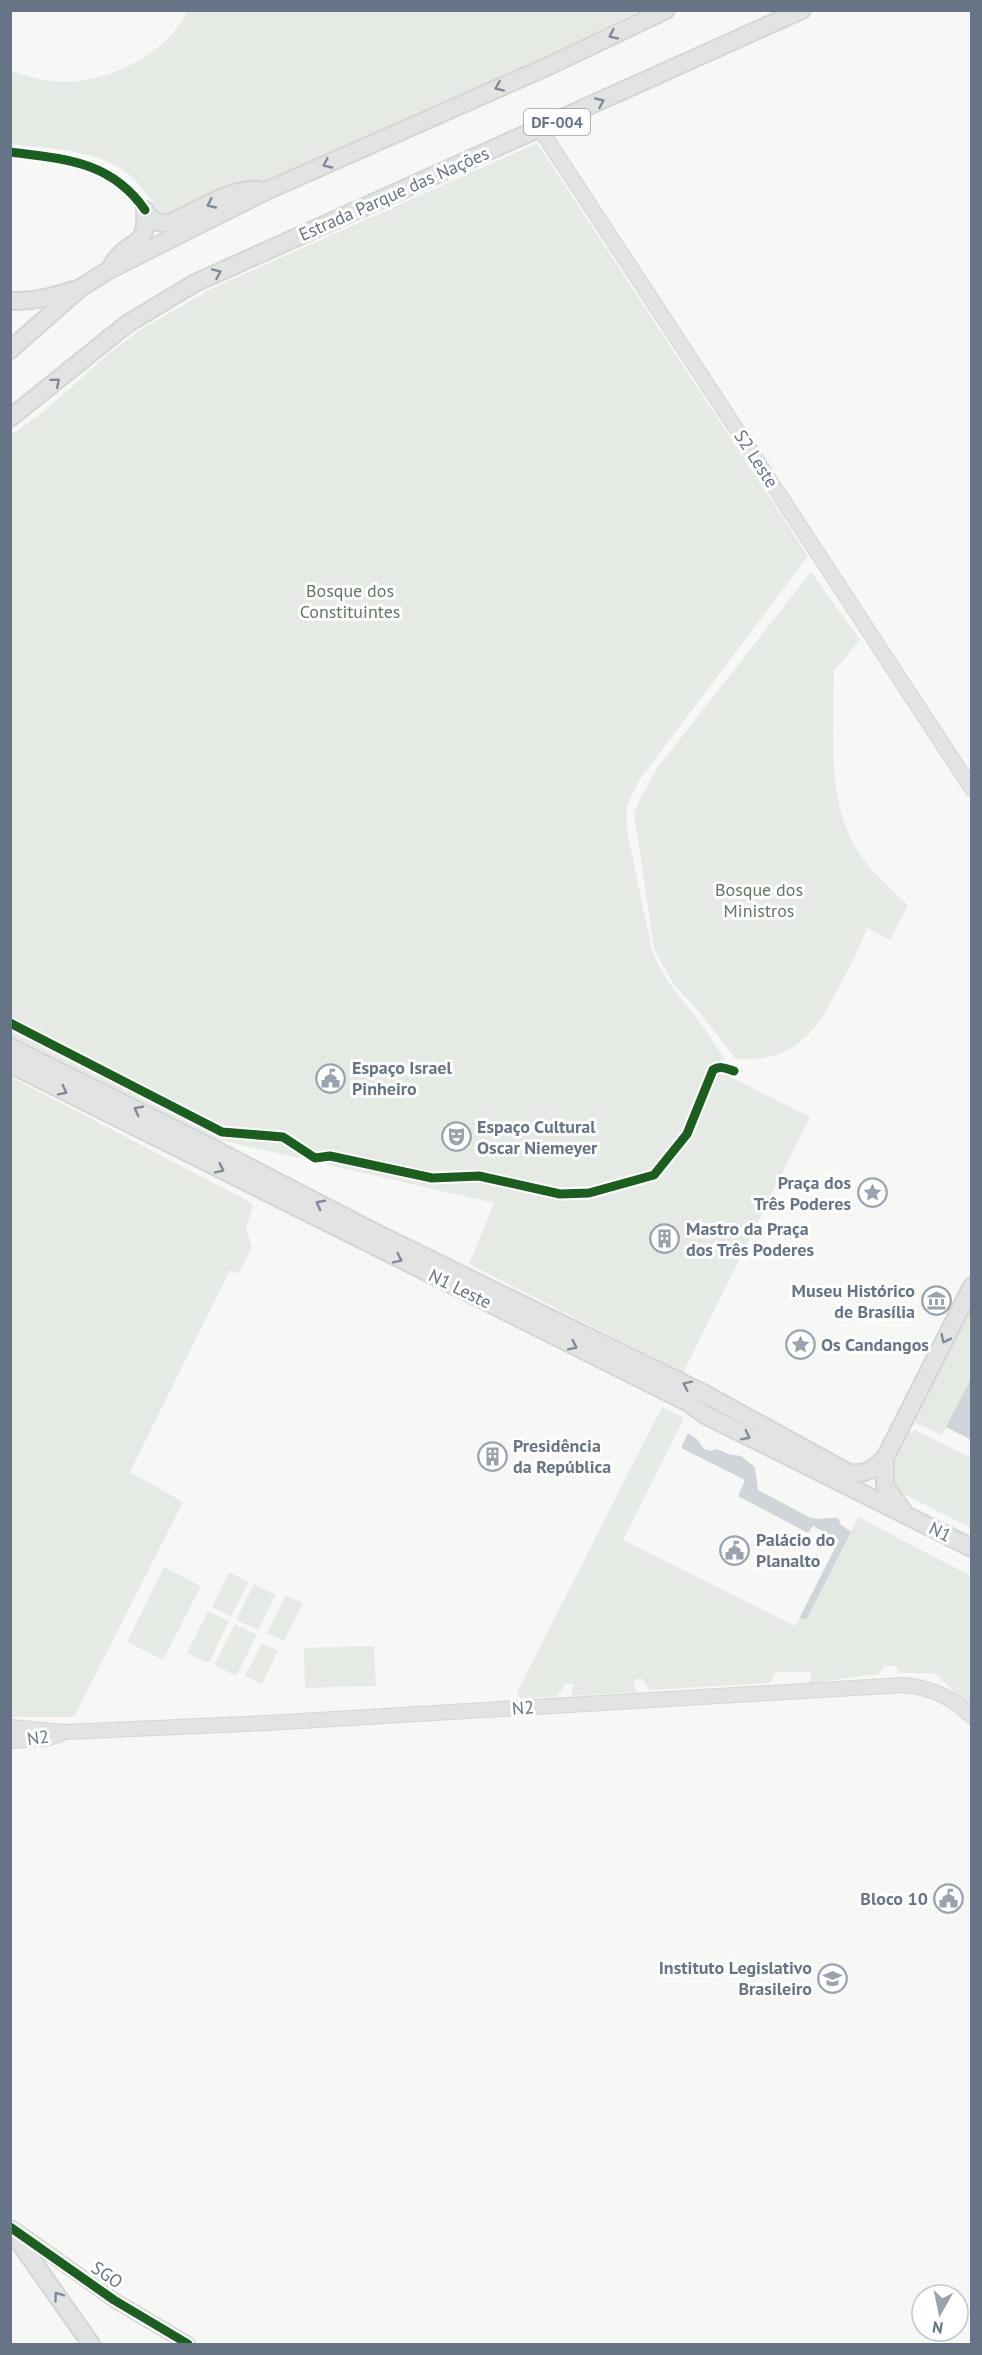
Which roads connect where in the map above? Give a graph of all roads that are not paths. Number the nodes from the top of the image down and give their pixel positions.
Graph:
1 (666, 10) edge
2 (802, 10) edge
3 (540, 129) junction
4 (10, 152) edge
5 (266, 192) junction
6 (146, 210) junction
7 (109, 270) junction
8 (80, 288) junction
9 (10, 301) edge
10 (10, 350) edge
11 (10, 418) edge
12 (972, 789) edge
13 (10, 1047) edge
14 (10, 1064) edge
15 (972, 1286) edge
16 (885, 1458) junction
17 (908, 1516) junction
18 (972, 1548) edge
19 (972, 1718) edge
20 (10, 1727) edge
21 (65, 1732) junction
22 (10, 1741) edge
23 (10, 2228) edge
24 (91, 2344) edge
25 (188, 2344) edge

1 -> 5 highway
3 -> 2 highway, Estrada Parque das Nações / DF-004
11 -> 3 highway, Estrada Parque das Nações / DF-004
3 - 12 main road, S2 Leste
4 - 6 street
5 -> 6 highway
5 - 7 highway
6 - 7 highway
7 - 8 highway
8 - 9 highway
8 - 10 highway
16 -> 13 highway, N1 Leste
14 -> 17 highway, N1 Leste
15 -> 16 highway
16 - 17 highway
17 - 18 highway, N1
19 - 21 main road, N2
20 - 21 main road, N2
21 - 22 main road, N2
24 -> 23 highway
23 - 25 main road, SGO

